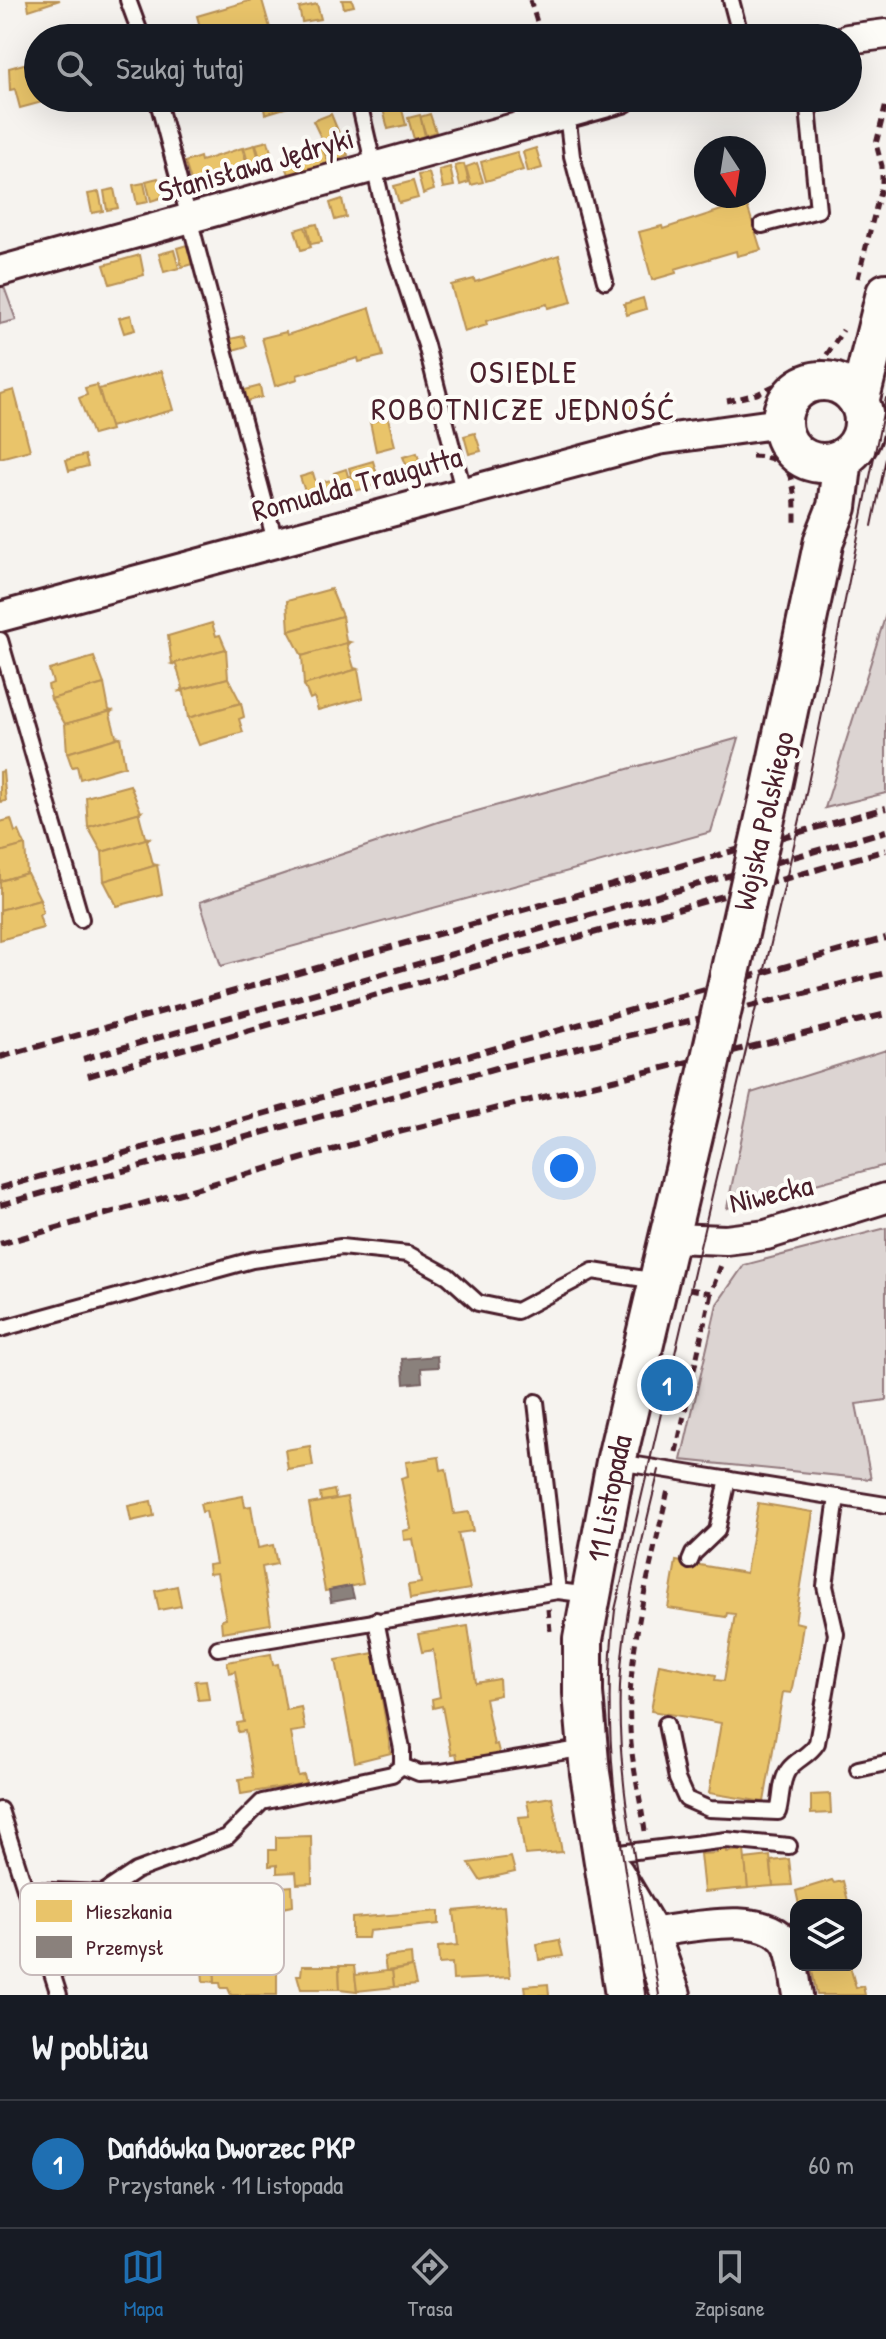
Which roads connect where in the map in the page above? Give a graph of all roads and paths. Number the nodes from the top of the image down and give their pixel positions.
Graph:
1 (128, 0) edge
2 (530, 0) edge
3 (731, 0) edge
4 (137, 24) edge
5 (538, 24) edge
6 (737, 24) edge
7 (886, 34) edge
8 (862, 37) edge
9 (886, 104) edge
10 (161, 112) edge
11 (362, 112) edge
12 (574, 112) edge
13 (808, 112) edge
14 (567, 114) junction
15 (376, 167) junction
16 (189, 220) junction
17 (762, 225) dead end
18 (0, 271) edge
19 (605, 281) dead end
20 (871, 288) edge
21 (860, 327) junction
22 (827, 382) junction
23 (738, 399) dead end
24 (859, 402) junction
25 (782, 423) junction
26 (804, 458) junction
27 (843, 458) junction
28 (463, 490) junction
29 (824, 540) junction
30 (275, 541) junction
31 (0, 617) edge
32 (0, 640) edge
33 (81, 919) dead end
34 (701, 1102) joint
35 (886, 1198) edge
36 (670, 1238) junction
37 (659, 1282) junction
38 (711, 1293) dead end
39 (0, 1329) edge
40 (536, 1402) dead end
41 (616, 1462) junction
42 (672, 1471) junction
43 (728, 1479) junction
44 (837, 1497) junction
45 (886, 1505) edge
46 (690, 1561) dead end
47 (574, 1593) junction
48 (376, 1620) junction
49 (218, 1648) dead end
50 (666, 1724) dead end
51 (588, 1748) junction
52 (886, 1763) edge
53 (402, 1766) junction
54 (858, 1769) dead end
55 (0, 1810) edge
56 (789, 1846) dead end
57 (648, 1847) junction
58 (602, 1855) junction
59 (26, 1883) edge
60 (118, 1883) edge
61 (649, 1933) junction
62 (53, 1975) edge
63 (59, 1995) edge
64 (625, 1995) edge
65 (671, 1995) edge
66 (798, 1995) edge

1 - 4 lane
2 - 5 path
3 - 6 lane
7 - 8 street
9 - 20 path
10 - 16 lane
11 - 15 lane
12 - 14 street, Stanisława Jędryki
13 - 17 lane
14 - 15 street, Stanisława Jędryki
14 - 19 lane
15 - 16 street, Stanisława Jędryki
15 - 28 lane
16 - 18 street, Stanisława Jędryki
16 - 30 lane
20 - 21 main road
21 - 22 main road
21 - 23 path
21 - 24 main road
22 - 24 main road
22 - 25 main road
24 - 27 main road
25 - 26 main road
25 - 28 street, Romualda Traugutta
26 - 27 main road
26 - 29 main road, Wojska Polskiego
27 - 29 main road, Wojska Polskiego
28 - 30 street, Romualda Traugutta
29 - 34 main road, Wojska Polskiego, bridge
30 - 31 street, Romualda Traugutta
32 - 33 lane
34 - 36 main road, 11 Listopada
35 - 36 street, Niwecka
36 - 37 main road, 11 Listopada
37 - 39 lane
37 - 41 main road, 11 Listopada
38 - 42 path
40 - 47 lane
41 - 42 lane
41 - 47 main road, 11 Listopada
42 - 43 lane
42 - 57 path
43 - 44 lane
43 - 46 lane
44 - 45 lane
44 - 50 lane
47 - 48 lane
47 - 51 main road, 11 Listopada
48 - 49 lane
48 - 53 lane
51 - 53 lane
51 - 58 main road, 11 Listopada
52 - 54 lane
53 - 60 lane
55 - 59 lane
56 - 57 lane
57 - 58 lane
58 - 61 main road, 11 Listopada
58 - 64 main road, 11 Listopada
61 - 65 main road, 11 Listopada
61 - 66 street
62 - 63 lane

